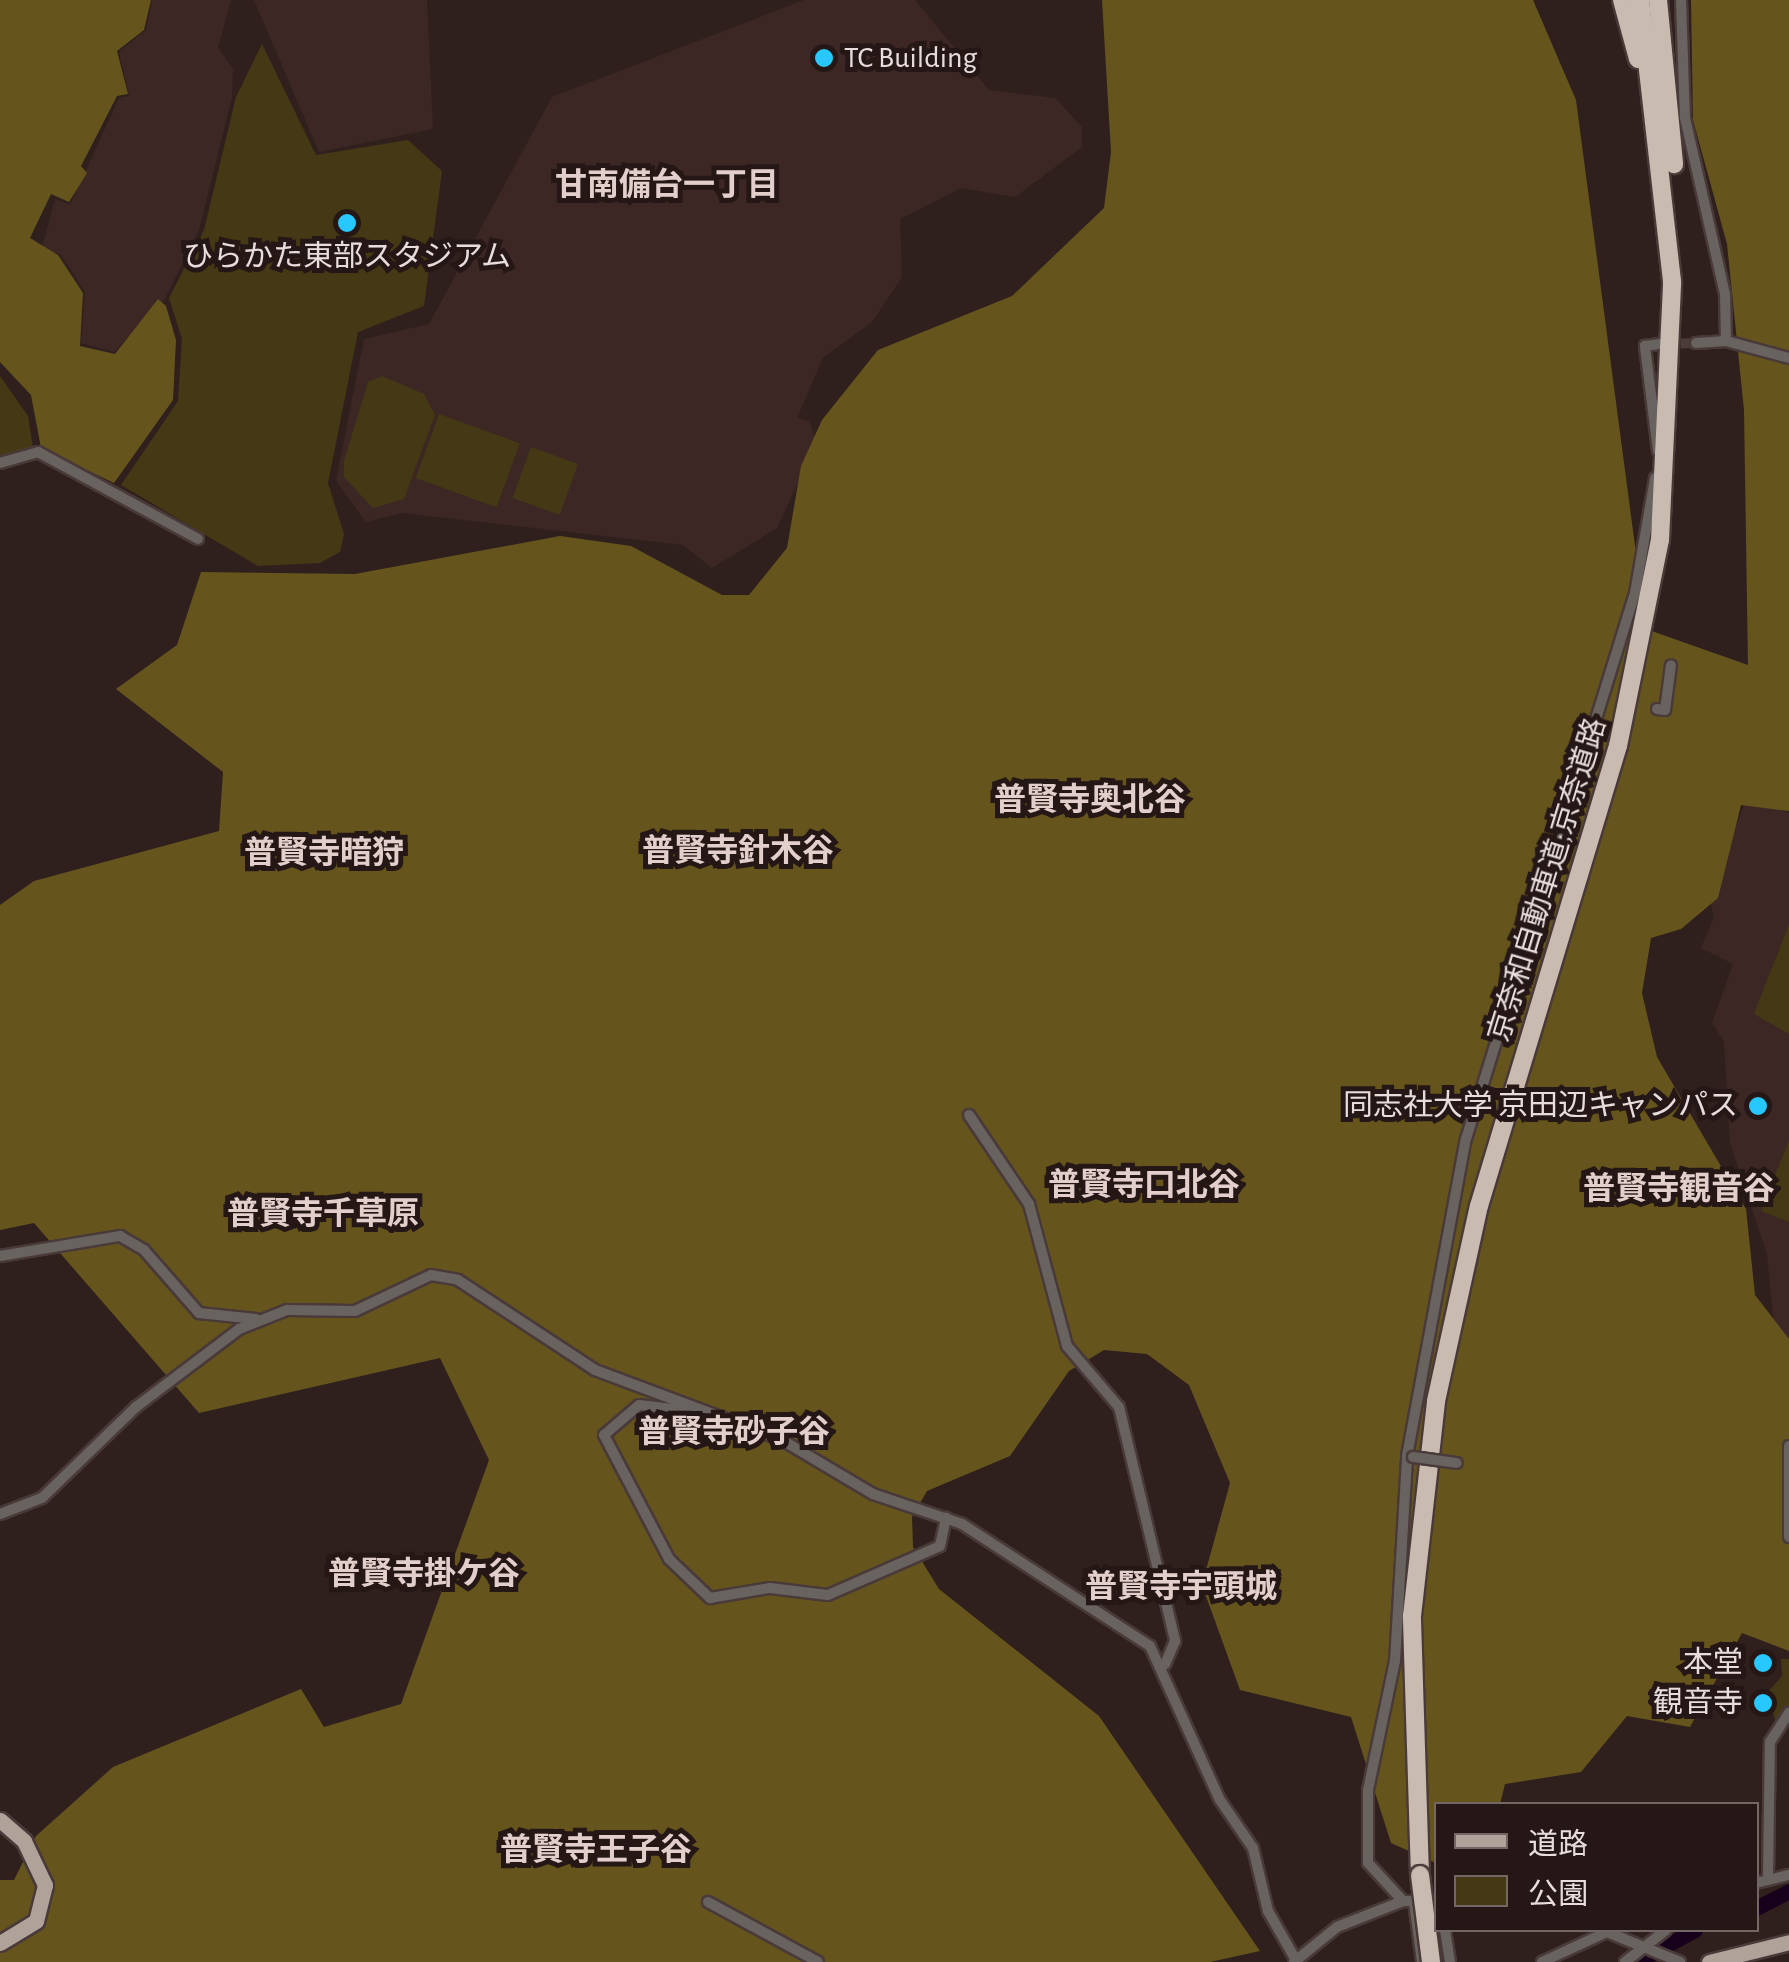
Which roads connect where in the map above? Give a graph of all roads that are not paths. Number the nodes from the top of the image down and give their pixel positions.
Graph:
1 (1622, 0) edge
2 (1640, 0) edge
3 (1655, 0) edge
4 (1681, 0) edge
5 (1670, 179) junction
6 (1726, 341) junction
7 (1696, 343) tunnel mouth
8 (1660, 344) dead end
9 (1789, 358) edge
10 (0, 464) edge
11 (198, 539) dead end
12 (1670, 665) dead end
13 (1657, 709) dead end
14 (969, 1115) dead end
15 (0, 1256) edge
16 (260, 1318) junction
17 (700, 1412) junction
18 (1789, 1446) edge
19 (1410, 1456) junction
20 (1457, 1463) dead end
21 (0, 1514) edge
22 (946, 1518) junction
23 (1789, 1537) edge
24 (1165, 1664) junction
25 (1789, 1713) edge
26 (0, 1820) edge
27 (1789, 1875) edge
28 (1768, 1877) junction
29 (1759, 1881) edge
30 (1434, 1900) edge
31 (708, 1902) dead end
32 (1409, 1902) junction
33 (1445, 1932) edge
34 (1604, 1932) edge
35 (1609, 1932) edge
36 (1664, 1932) edge
37 (1789, 1942) edge
38 (0, 1943) edge
39 (1652, 1945) junction
40 (1744, 1956) edge
41 (1678, 1959) edge
42 (818, 1962) edge
43 (1295, 1962) edge
44 (1422, 1962) edge
45 (1431, 1962) edge
46 (1450, 1962) edge
47 (1542, 1962) edge
48 (1625, 1962) edge
49 (1708, 1962) edge

1 - 5 highway
2 - 5 highway, 京奈和自動車道;京奈道路
3 - 5 highway
4 - 6 street
5 - 45 highway, 京奈和自動車道;京奈道路, bridge
6 - 7 street
6 - 9 street
8 - 19 street
10 - 11 street
12 - 13 street
14 - 24 street
15 - 16 street
16 - 17 street
16 - 21 street
17 - 22 street
17 - 22 street
18 - 23 street
19 - 20 street, bridge
19 - 32 street
22 - 24 street
24 - 43 street
25 - 28 street
26 - 38 main road
27 - 28 street
28 - 29 street
30 - 32 street
31 - 42 street
32 - 43 street
32 - 44 street
33 - 46 street
34 - 47 street
35 - 39 street
36 - 39 street
37 - 40 main road
39 - 41 street
39 - 48 street
40 - 49 main road

